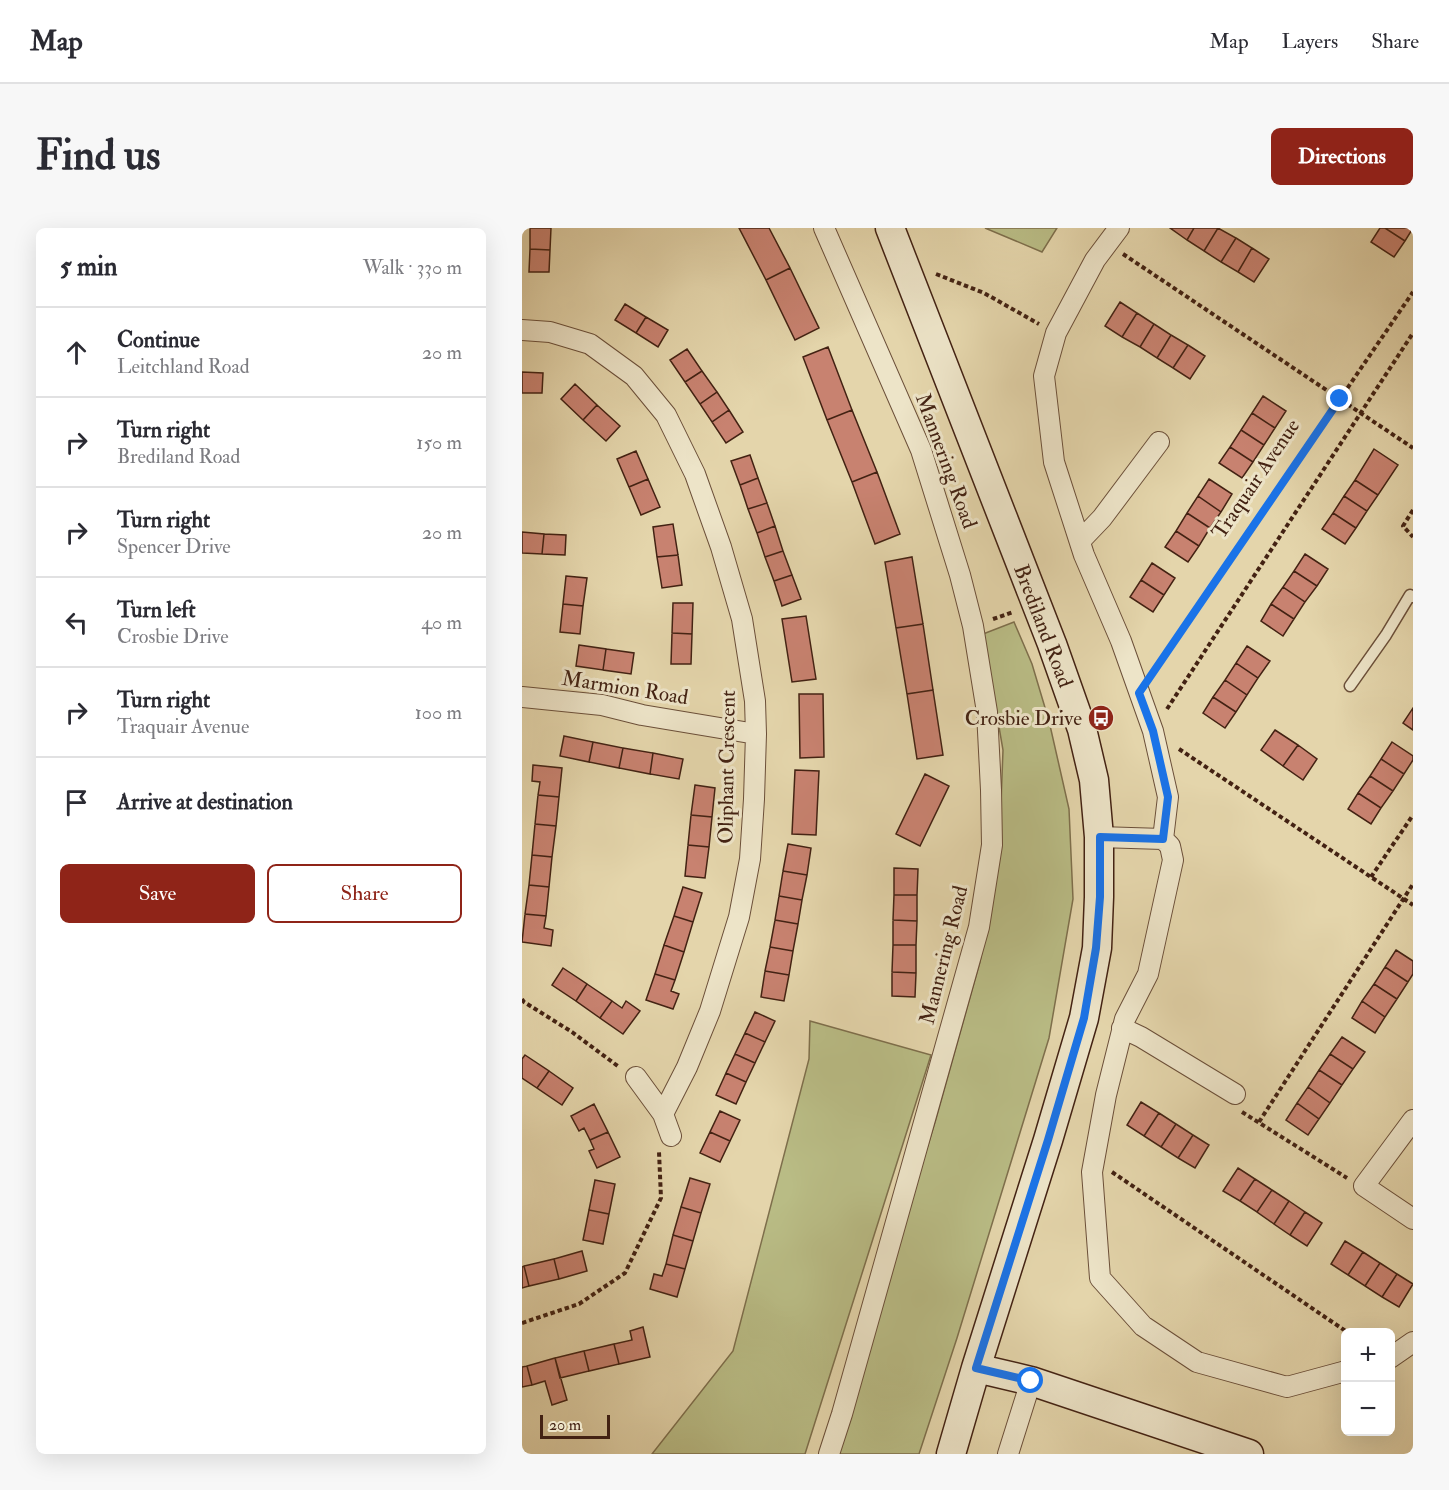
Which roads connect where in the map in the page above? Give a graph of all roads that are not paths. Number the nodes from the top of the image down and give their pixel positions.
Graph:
1 (824, 228) edge
2 (890, 228) edge
3 (1113, 236) edge
4 (522, 330) edge
5 (1159, 442) dead end
6 (1080, 542) junction
7 (1412, 594) edge
8 (1350, 686) dead end
9 (522, 697) edge
10 (756, 734) junction
11 (1100, 837) junction
12 (1163, 839) junction
13 (1122, 1028) junction
14 (636, 1077) road end
15 (1235, 1094) dead end
16 (663, 1114) junction
17 (1413, 1120) edge
18 (671, 1136) road end
19 (1413, 1219) edge
20 (1413, 1342) edge
21 (1395, 1355) edge
22 (976, 1368) junction
23 (1341, 1372) edge
24 (1031, 1381) junction
25 (829, 1454) edge
26 (951, 1454) edge
27 (1008, 1454) edge
28 (1249, 1454) edge

1 - 25 street, Mannering Road
2 - 11 street, Brediland Road
3 - 6 street
4 - 10 street, Oliphant Crescent
5 - 6 street
6 - 12 street
7 - 8 lane
9 - 10 street, Marmion Road
10 - 16 street, Oliphant Crescent
11 - 12 street
11 - 22 street, Brediland Road
12 - 13 street
13 - 15 street
13 - 23 street
14 - 16 street
16 - 18 street
17 - 19 street
20 - 21 street
22 - 24 street
22 - 26 street, Brediland Road
24 - 27 street
24 - 28 street

